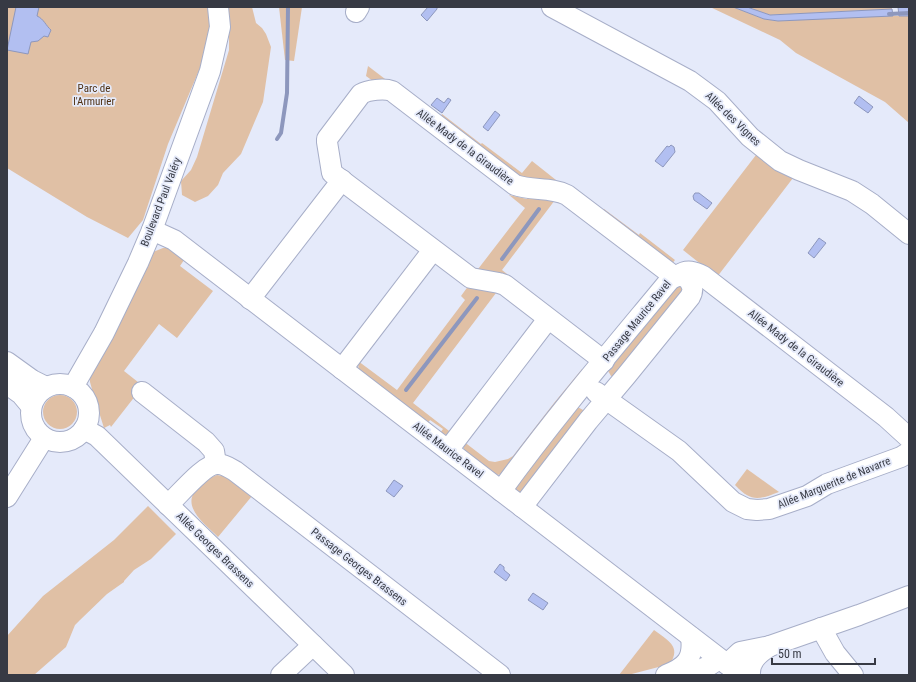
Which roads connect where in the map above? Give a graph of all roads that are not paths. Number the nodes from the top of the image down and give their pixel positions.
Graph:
1 (218, 7) edge
2 (552, 7) edge
3 (342, 180) junction
4 (152, 230) junction
5 (909, 234) edge
6 (433, 250) junction
7 (676, 276) junction
8 (250, 299) junction
9 (548, 319) junction
10 (604, 361) junction
11 (7, 362) edge
12 (342, 369) junction
13 (586, 383) junction
14 (7, 384) edge
15 (46, 387) junction
16 (73, 387) junction
17 (142, 392) dead end
18 (606, 400) junction
19 (31, 406) junction
20 (84, 429) junction
21 (44, 438) junction
22 (909, 438) edge
23 (448, 450) junction
24 (909, 452) edge
25 (216, 464) junction
26 (501, 491) junction
27 (7, 497) edge
28 (168, 505) junction
29 (522, 507) junction
30 (909, 596) edge
31 (821, 628) junction
32 (691, 637) junction
33 (313, 645) junction
34 (770, 646) junction
35 (729, 666) edge
36 (281, 675) edge
37 (344, 675) edge
38 (500, 675) edge
39 (666, 675) edge
40 (677, 675) edge
41 (750, 675) edge
42 (854, 675) edge

1 - 4 street, Boulevard Paul Valéry
2 - 5 street, Allée des Vignes
3 - 6 street, Allée Mady de la Giraudière
3 - 7 street, Allée Mady de la Giraudière
3 - 8 street
4 - 8 street, Allée Maurice Ravel
4 - 16 street, Boulevard Paul Valéry
6 - 9 street, Allée Mady de la Giraudière
6 - 12 street
7 - 10 street, Passage Maurice Ravel
7 - 18 street, Passage Maurice Ravel
7 - 22 street, Allée Mady de la Giraudière
8 - 12 street, Allée Maurice Ravel
9 - 10 street, Allée Mady de la Giraudière
9 - 23 street
10 - 13 street, Passage Maurice Ravel
11 - 15 street
12 - 23 street, Allée Maurice Ravel
13 - 18 street, Allée Marguerite de Navarre
13 - 26 street, Passage Maurice Ravel
14 - 19 street
15 - 16 street
15 - 19 street
16 - 20 street
17 - 25 street
18 - 24 street, Allée Marguerite de Navarre
18 - 29 street, Passage Maurice Ravel
19 - 21 street
20 - 21 street
20 - 28 street, Allée Georges Brassens
21 - 27 street
23 - 26 street, Allée Maurice Ravel
25 - 28 street
25 - 38 street, Passage Georges Brassens
26 - 29 street, Allée Maurice Ravel
28 - 33 street, Allée Georges Brassens
29 - 32 street, Allée Maurice Ravel
30 - 31 street
31 - 34 street
31 - 42 street
32 - 35 street, Allée Maurice Ravel
32 - 39 street
33 - 36 street
33 - 37 street, Allée Georges Brassens
34 - 35 street
34 - 41 street
35 - 40 street

